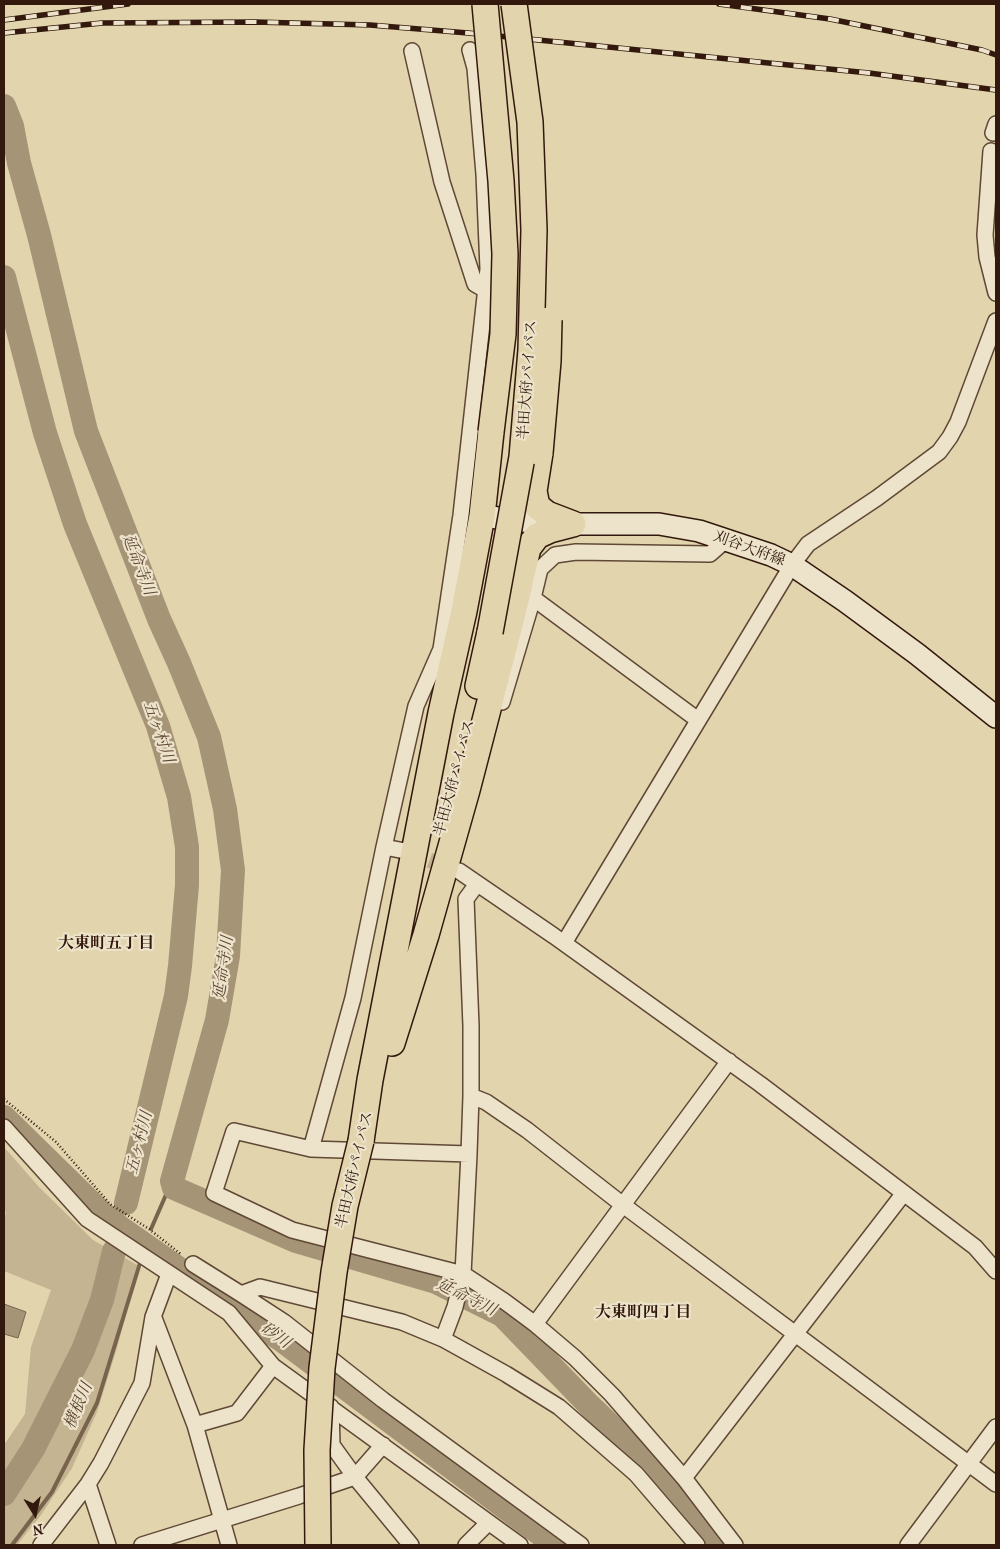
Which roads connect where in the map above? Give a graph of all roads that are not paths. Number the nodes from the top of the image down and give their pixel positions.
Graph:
1 (485, 4) edge
2 (514, 4) edge
3 (529, 4) edge
4 (470, 50) dead end
5 (412, 51) dead end
6 (991, 151) dead end
7 (487, 291) junction
8 (996, 293) edge
9 (996, 321) edge
10 (482, 516) junction
11 (573, 524) junction
12 (727, 539) junction
13 (792, 565) junction
14 (533, 598) junction
15 (996, 717) edge
16 (698, 720) junction
17 (384, 847) junction
18 (405, 851) tunnel mouth
19 (477, 884) junction
20 (564, 943) junction
21 (730, 1061) junction
22 (471, 1096) junction
23 (4, 1127) edge
24 (361, 1141) junction
25 (311, 1149) junction
26 (468, 1154) junction
27 (904, 1193) junction
28 (623, 1205) junction
29 (193, 1264) road end
30 (996, 1271) edge
31 (169, 1274) junction
32 (462, 1275) junction
33 (241, 1294) junction
34 (229, 1313) junction
35 (153, 1317) junction
36 (535, 1324) junction
37 (795, 1333) junction
38 (444, 1339) junction
39 (273, 1366) junction
40 (330, 1407) junction
41 (195, 1425) junction
42 (996, 1427) edge
43 (383, 1445) junction
44 (969, 1463) junction
45 (355, 1477) junction
46 (684, 1478) junction
47 (88, 1484) junction
48 (996, 1484) edge
49 (222, 1520) junction
50 (488, 1522) junction
51 (42, 1545) edge
52 (108, 1545) edge
53 (142, 1545) edge
54 (229, 1545) edge
55 (318, 1545) edge
56 (411, 1545) edge
57 (466, 1545) edge
58 (520, 1545) edge
59 (581, 1545) edge
60 (697, 1545) edge
61 (735, 1545) edge
62 (908, 1545) edge

1 - 10 highway, bridge
2 - 24 highway, 半田大府パイパス, bridge
3 - 11 highway, bridge
4 - 7 street
5 - 7 street
6 - 8 street
7 - 17 street
9 - 13 street
10 - 11 main road, 刈谷大府線
10 - 24 highway
11 - 12 main road, 刈谷大府線
11 - 24 highway
12 - 13 main road, 刈谷大府線
12 - 14 street
13 - 15 main road, 刈谷大府線
13 - 16 street
14 - 16 street
14 - 19 street
16 - 20 street
17 - 18 street
17 - 25 street
19 - 20 street
19 - 22 street
20 - 21 street
21 - 27 street
21 - 28 street
22 - 26 street
22 - 28 street
23 - 31 street
24 - 55 highway, 半田大府パイパス, bridge
25 - 26 street
25 - 32 street
26 - 32 street
27 - 30 street
27 - 37 street
28 - 36 street
28 - 37 street
29 - 33 street
31 - 34 street
31 - 35 street
32 - 36 street
32 - 38 street
33 - 34 street
33 - 38 street
33 - 59 street
34 - 39 street
35 - 41 street
35 - 47 street
36 - 46 street
37 - 44 street
37 - 46 street
38 - 60 street
39 - 40 street
39 - 41 street
40 - 43 street
40 - 45 street
41 - 49 street
42 - 44 street
43 - 45 street
43 - 50 street
44 - 48 street
44 - 62 street
45 - 49 street
45 - 56 street
46 - 61 street
47 - 51 street
47 - 52 street
49 - 53 street
49 - 54 street
50 - 57 street
50 - 58 street

